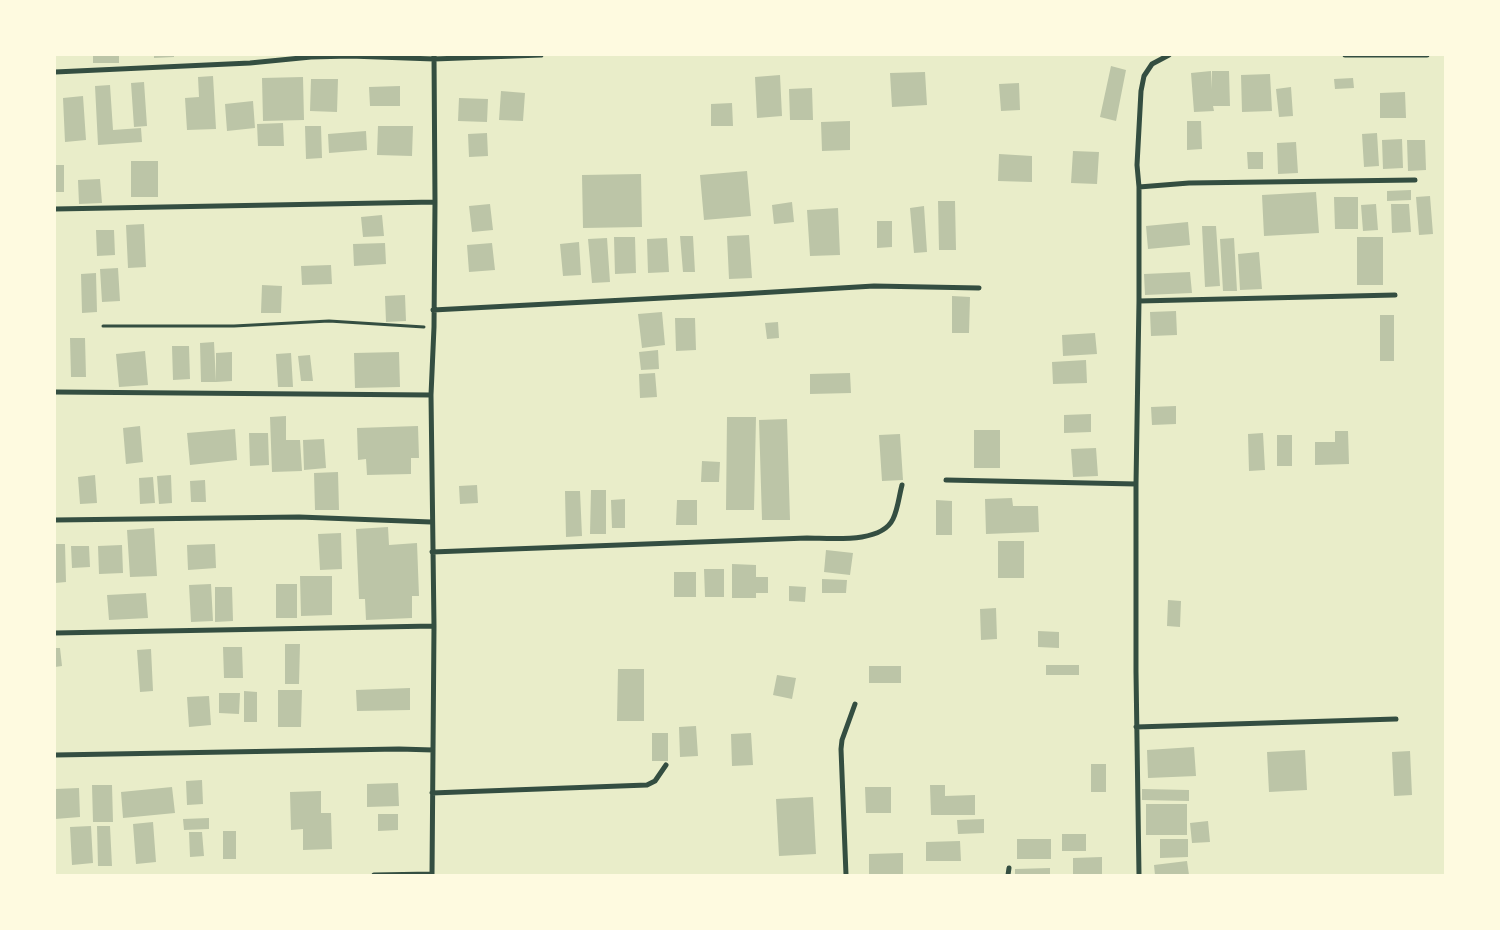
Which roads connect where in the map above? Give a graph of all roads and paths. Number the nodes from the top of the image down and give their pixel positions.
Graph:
1 (541, 55) edge
2 (1169, 55) edge
3 (1345, 55) edge
4 (1427, 55) edge
5 (434, 57) edge
6 (55, 72) edge
7 (1415, 180) dead end
8 (1139, 188) junction
9 (435, 202) junction
10 (55, 209) edge
11 (979, 288) dead end
12 (1395, 295) dead end
13 (1139, 301) junction
14 (433, 310) junction
15 (103, 326) dead end
16 (434, 327) junction
17 (55, 392) edge
18 (431, 394) junction
19 (946, 480) dead end
20 (1136, 484) junction
21 (902, 485) dead end
22 (55, 520) edge
23 (432, 522) junction
24 (432, 552) junction
25 (434, 626) junction
26 (55, 633) edge
27 (855, 704) dead end
28 (1396, 720) dead end
29 (1136, 726) junction
30 (433, 750) junction
31 (55, 755) edge
32 (666, 765) dead end
33 (432, 793) junction
34 (1009, 868) dead end
35 (432, 874) edge
36 (374, 875) edge
37 (846, 875) edge
38 (1008, 875) edge
39 (1139, 875) edge

1 - 5 street
2 - 8 street
3 - 4 street
5 - 6 street
5 - 9 street
7 - 8 street
8 - 13 street
9 - 10 street
9 - 14 street
11 - 14 street
12 - 13 street
13 - 20 street
14 - 16 street
15 - 16 path
16 - 18 street
17 - 18 street
18 - 23 street
19 - 20 street
20 - 29 street
21 - 24 street
22 - 23 street
23 - 24 street
24 - 25 street
25 - 26 street
25 - 30 street
27 - 37 street
28 - 29 street
29 - 39 street
30 - 31 street
30 - 33 street
32 - 33 street
33 - 35 street
34 - 38 street
35 - 36 street

